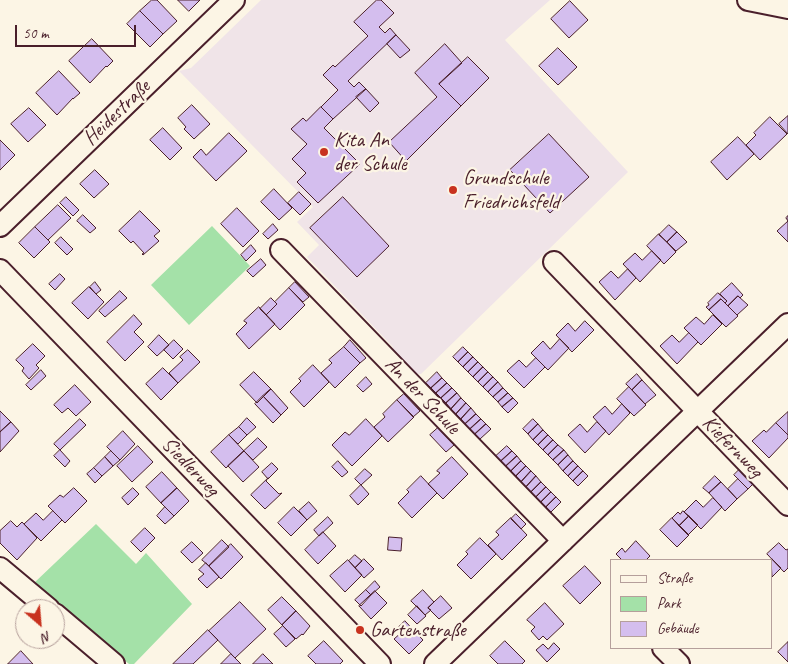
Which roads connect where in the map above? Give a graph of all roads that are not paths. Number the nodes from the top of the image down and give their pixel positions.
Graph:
1 (234, 0) edge
2 (748, 0) edge
3 (788, 8) edge
4 (0, 226) edge
5 (281, 250) dead end
6 (554, 262) dead end
7 (0, 270) edge
8 (788, 324) edge
9 (697, 411) junction
10 (788, 505) edge
11 (563, 541) junction
12 (0, 568) edge
13 (37, 599) edge
14 (65, 622) edge
15 (664, 649) edge
16 (114, 664) edge
17 (380, 664) edge
18 (436, 664) edge
19 (679, 664) edge

1 - 4 street, Heidestraße
2 - 3 street
5 - 11 street, An der Schule
6 - 9 street
7 - 17 street, Siedlerweg
8 - 9 street
9 - 10 street, Kiefernweg
9 - 11 street
11 - 18 street
12 - 13 street
14 - 16 street
15 - 19 street

